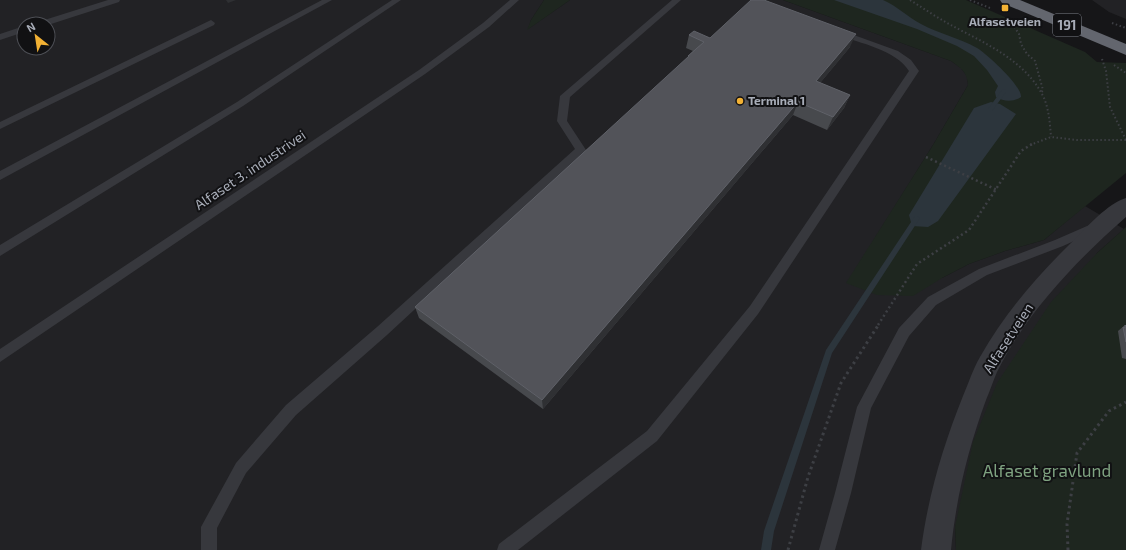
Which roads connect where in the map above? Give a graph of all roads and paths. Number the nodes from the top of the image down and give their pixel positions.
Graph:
1 (116, 0) edge
2 (328, 0) edge
3 (397, 0) edge
4 (677, 0) edge
5 (910, 0) edge
6 (970, 0) edge
7 (1035, 0) edge
8 (513, 1) edge
9 (1006, 8) edge
10 (991, 9) dead end
11 (56, 19) edge
12 (211, 22) dead end
13 (828, 29) edge
14 (16, 32) edge
15 (0, 37) edge
16 (1126, 37) edge
17 (1126, 50) edge
18 (1097, 56) dead end
19 (1041, 93) junction
20 (0, 126) edge
21 (1126, 140) edge
22 (926, 157) dead end
23 (0, 176) edge
24 (997, 190) dead end
25 (1126, 205) edge
26 (1106, 222) junction
27 (0, 251) edge
28 (0, 356) edge
29 (1126, 402) edge
30 (209, 550) edge
31 (505, 550) edge
32 (827, 550) edge
33 (936, 550) edge
34 (1068, 550) edge

1 - 11 lane
2 - 23 lane
3 - 27 lane
4 - 30 lane
5 - 19 path
6 - 10 path
7 - 16 highway, 191
8 - 28 lane, Alfaset 3. industrivei
9 - 17 highway, 191
9 - 19 path
12 - 20 lane
13 - 31 lane
14 - 15 lane
18 - 21 path
19 - 21 path
22 - 24 path
25 - 26 street, Alfasetveien
26 - 32 lane
26 - 33 street, Alfasetveien
29 - 34 path

